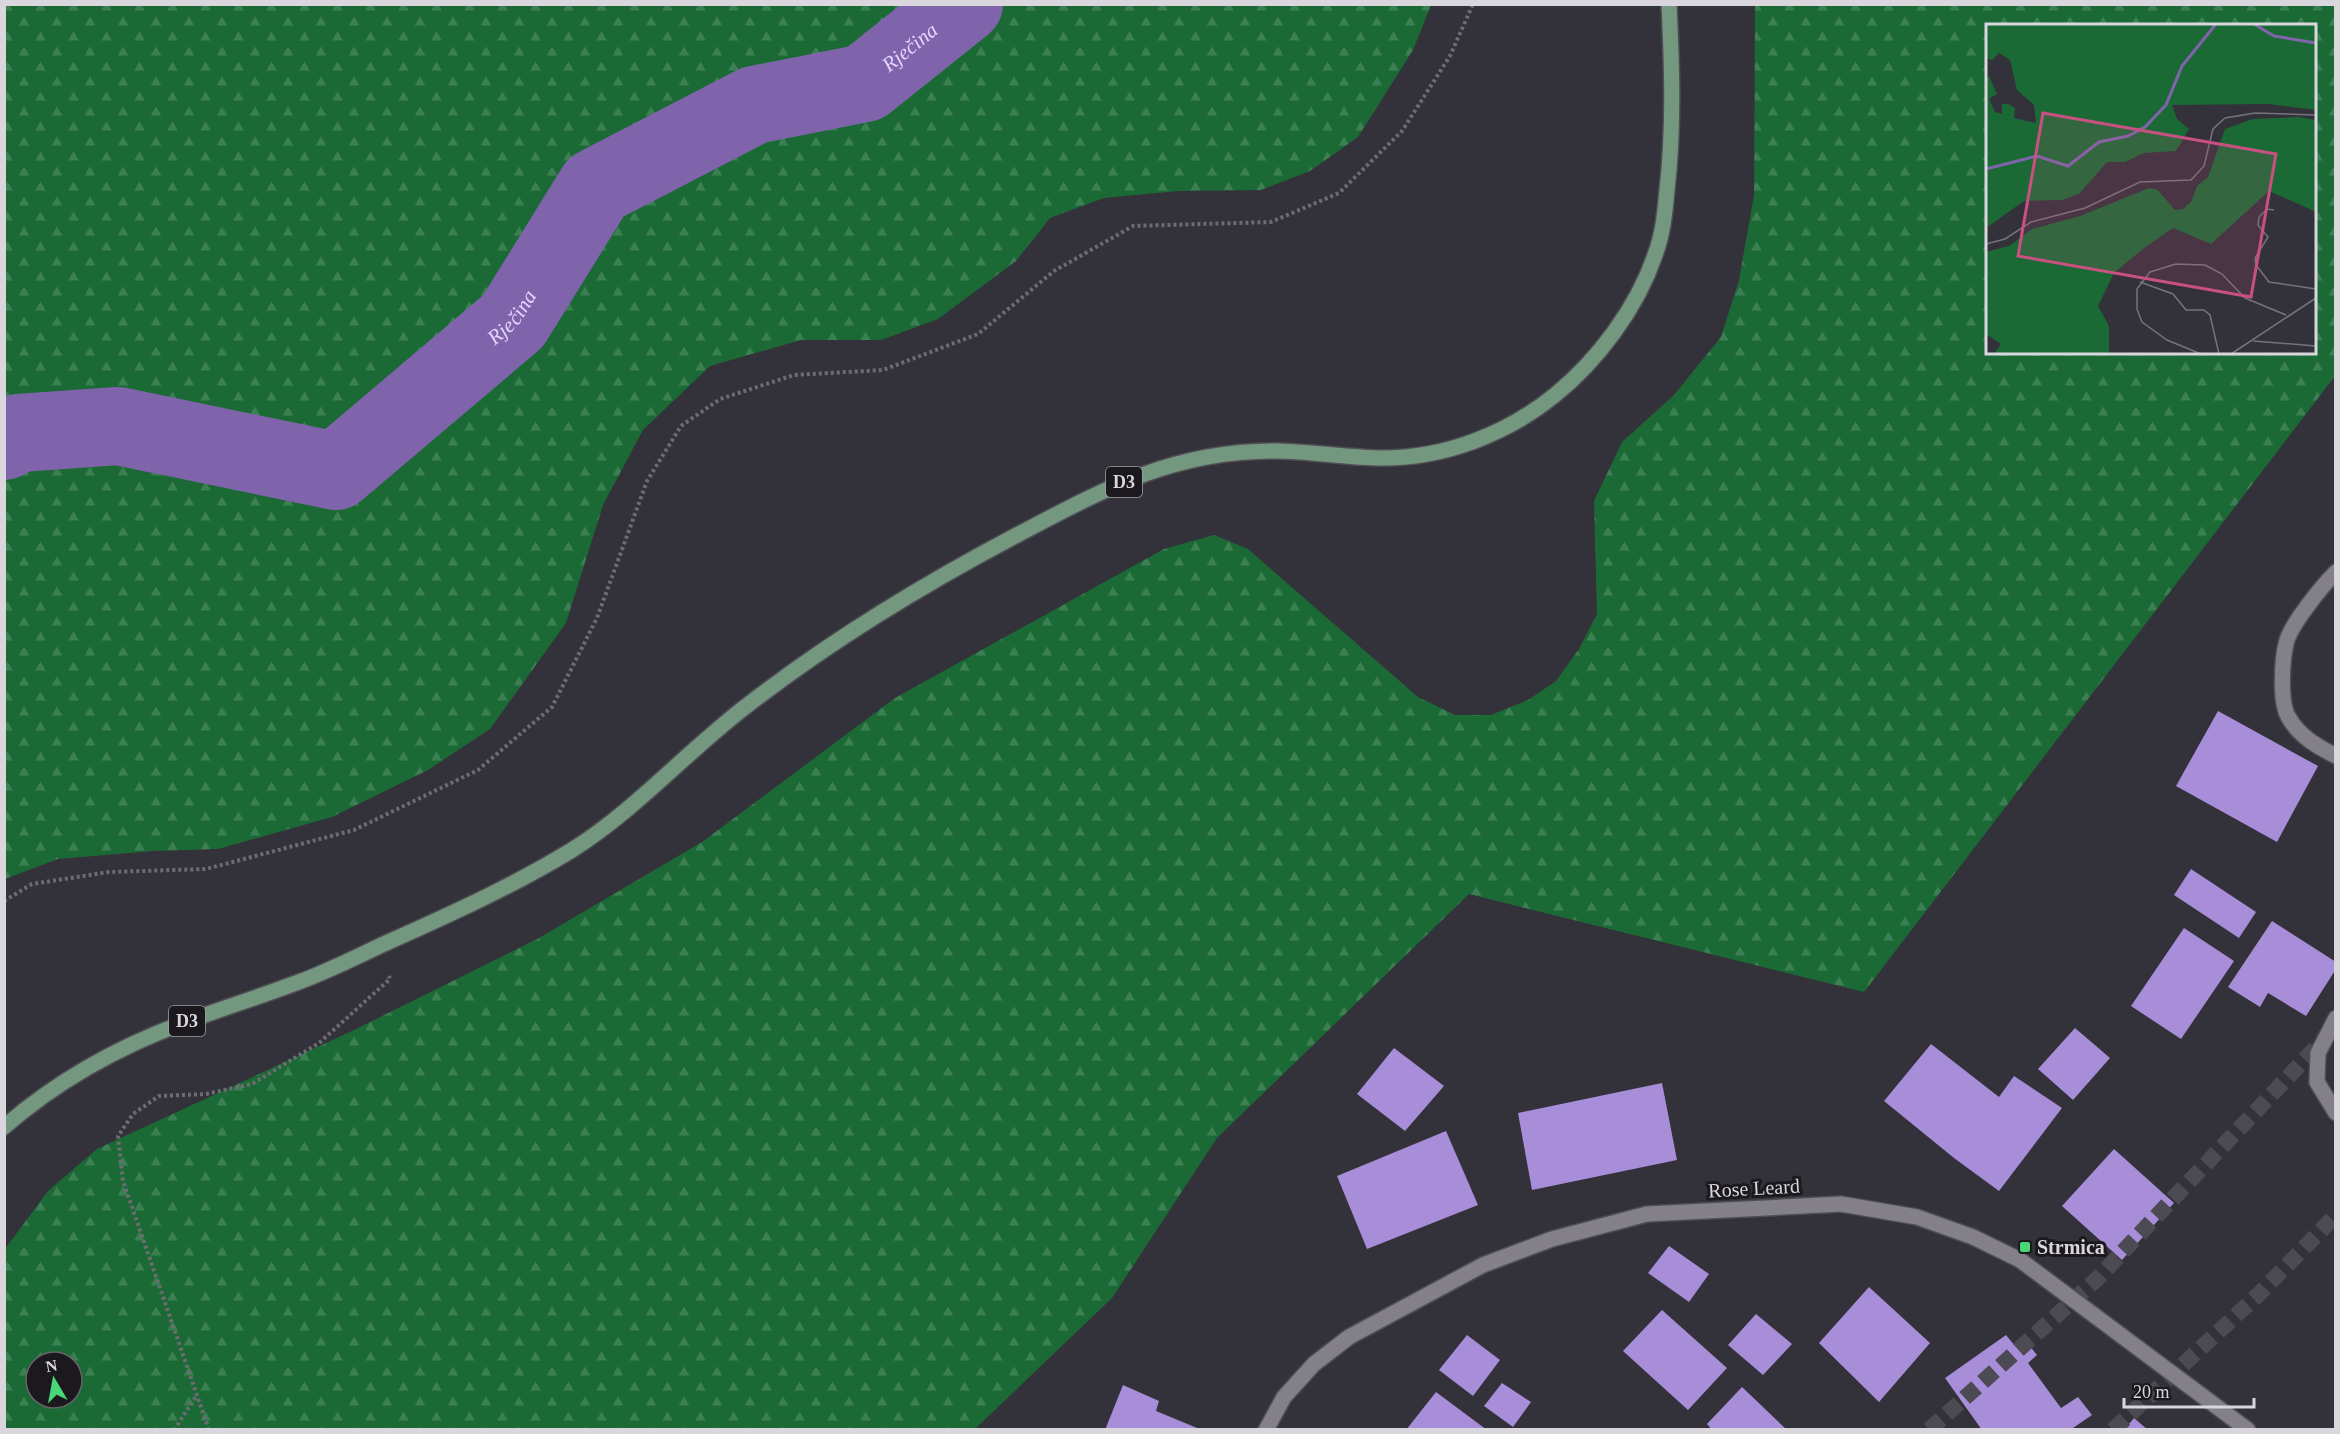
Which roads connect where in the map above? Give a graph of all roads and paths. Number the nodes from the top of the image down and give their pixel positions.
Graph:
1 (1473, 4) edge
2 (1669, 4) edge
3 (2336, 572) edge
4 (2336, 756) edge
5 (4, 901) edge
6 (385, 944) junction
7 (2336, 1018) edge
8 (2336, 1113) edge
9 (4, 1127) edge
10 (197, 1394) junction
11 (174, 1430) edge
12 (209, 1430) edge
13 (1266, 1430) edge
14 (2248, 1430) edge

1 - 5 path
2 - 6 main road, D3
3 - 4 street
6 - 9 main road, D3
6 - 10 path
7 - 8 street
10 - 11 path
10 - 12 path
13 - 14 street, Rose Leard

